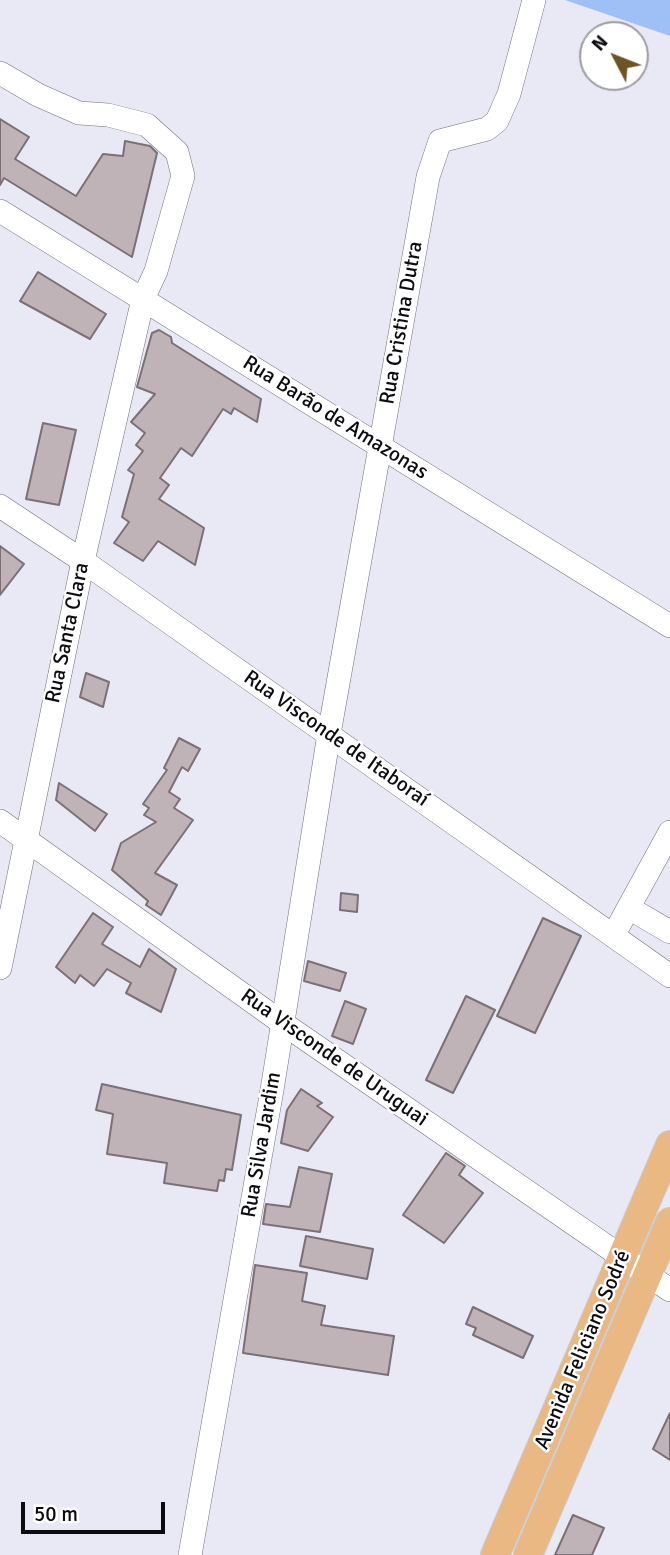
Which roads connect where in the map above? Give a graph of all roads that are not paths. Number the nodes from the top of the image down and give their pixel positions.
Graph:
1 (534, 0) edge
2 (0, 73) edge
3 (0, 211) edge
4 (143, 299) junction
5 (380, 446) junction
6 (0, 506) edge
7 (83, 561) junction
8 (670, 626) edge
9 (329, 734) junction
10 (0, 821) edge
11 (670, 832) edge
12 (26, 839) junction
13 (629, 908) junction
14 (670, 932) edge
15 (613, 936) junction
16 (1, 955) edge
17 (670, 976) edge
18 (281, 1022) junction
19 (670, 1145) edge
20 (670, 1222) edge
21 (623, 1257) junction
22 (659, 1283) edge
23 (190, 1555) edge
24 (495, 1555) edge
25 (528, 1555) edge

1 - 5 street, Rua Cristina Dutra
2 - 4 street, Rua Santa Clara
3 - 4 street, Rua Barão de Amazonas
4 - 5 street, Rua Barão de Amazonas
4 - 7 street, Rua Santa Clara
5 - 8 street, Rua Barão de Amazonas
5 - 9 street, Rua Cristina Dutra
6 - 7 street, Rua Visconde de Itaboraí
7 - 9 street, Rua Visconde de Itaboraí
7 - 12 street, Rua Santa Clara
9 - 15 street, Rua Visconde de Itaboraí
9 - 18 street, Rua Silva Jardim
10 - 12 street, Rua Visconde de Uruguai
11 - 13 street
12 - 16 street, Rua Santa Clara
12 - 18 street, Rua Visconde de Uruguai
13 - 14 street
13 - 15 street
15 - 17 street, Rua Visconde de Itaboraí
18 - 21 street, Rua Visconde de Uruguai
18 - 23 street, Rua Silva Jardim
19 - 21 main road, Avenida Feliciano Sodré
20 - 22 main road, Avenida Feliciano Sodré
21 - 22 street, Rua Visconde de Uruguai
21 - 24 main road, Avenida Feliciano Sodré
22 - 25 main road, Avenida Feliciano Sodré

